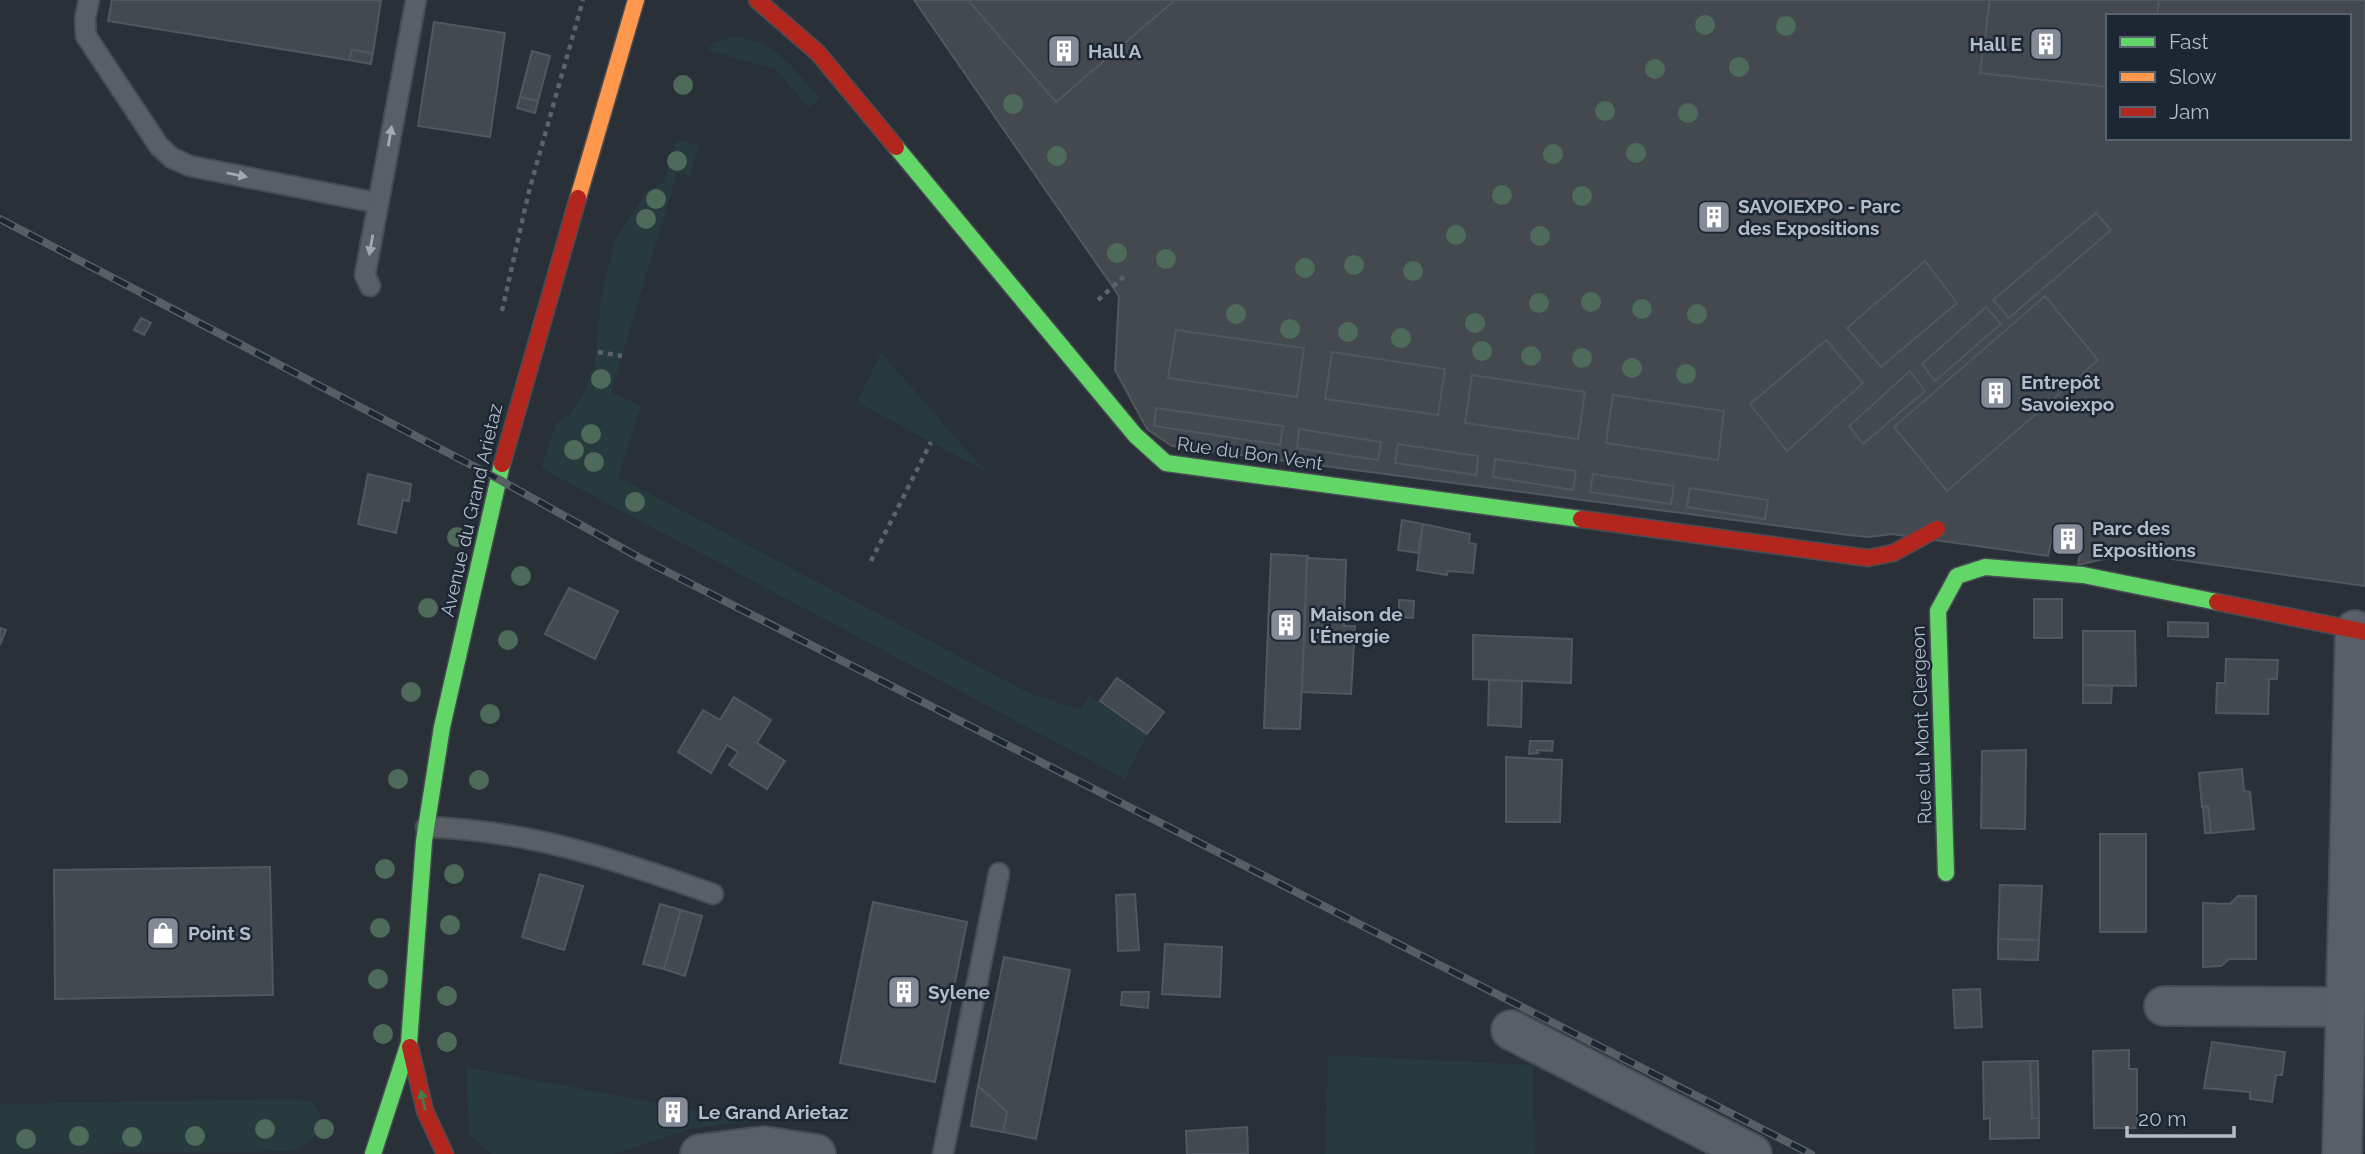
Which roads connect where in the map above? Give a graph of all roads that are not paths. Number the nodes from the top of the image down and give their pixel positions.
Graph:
1 (89, 0) edge
2 (416, 0) edge
3 (636, 0) edge
4 (757, 0) edge
5 (378, 204) junction
6 (370, 286) dead end
7 (1937, 529) dead end
8 (2360, 631) edge
9 (426, 827) junction
10 (999, 873) dead end
11 (1946, 873) dead end
12 (713, 894) dead end
13 (2164, 1006) dead end
14 (2346, 1007) junction
15 (1511, 1030) dead end
16 (409, 1043) junction
17 (2354, 1083) edge
18 (373, 1154) edge
19 (445, 1154) edge
20 (700, 1154) edge
21 (816, 1154) edge
22 (943, 1154) edge
23 (1752, 1154) edge
24 (2342, 1154) edge

1 -> 5 lane
5 -> 2 lane
3 - 9 street, Avenue du Grand Arietaz
4 - 7 street, Rue du Bon Vent
5 -> 6 lane
8 - 11 street, Rue du Mont Clergeon
8 - 14 street
9 - 12 lane
9 - 16 street, Avenue du Grand Arietaz
10 - 22 lane
13 - 14 street
14 - 17 street
15 - 23 street
16 - 18 street, Avenue du Grand Arietaz
19 -> 16 street, Avenue du Grand Arietaz
17 - 24 street
20 - 21 street

